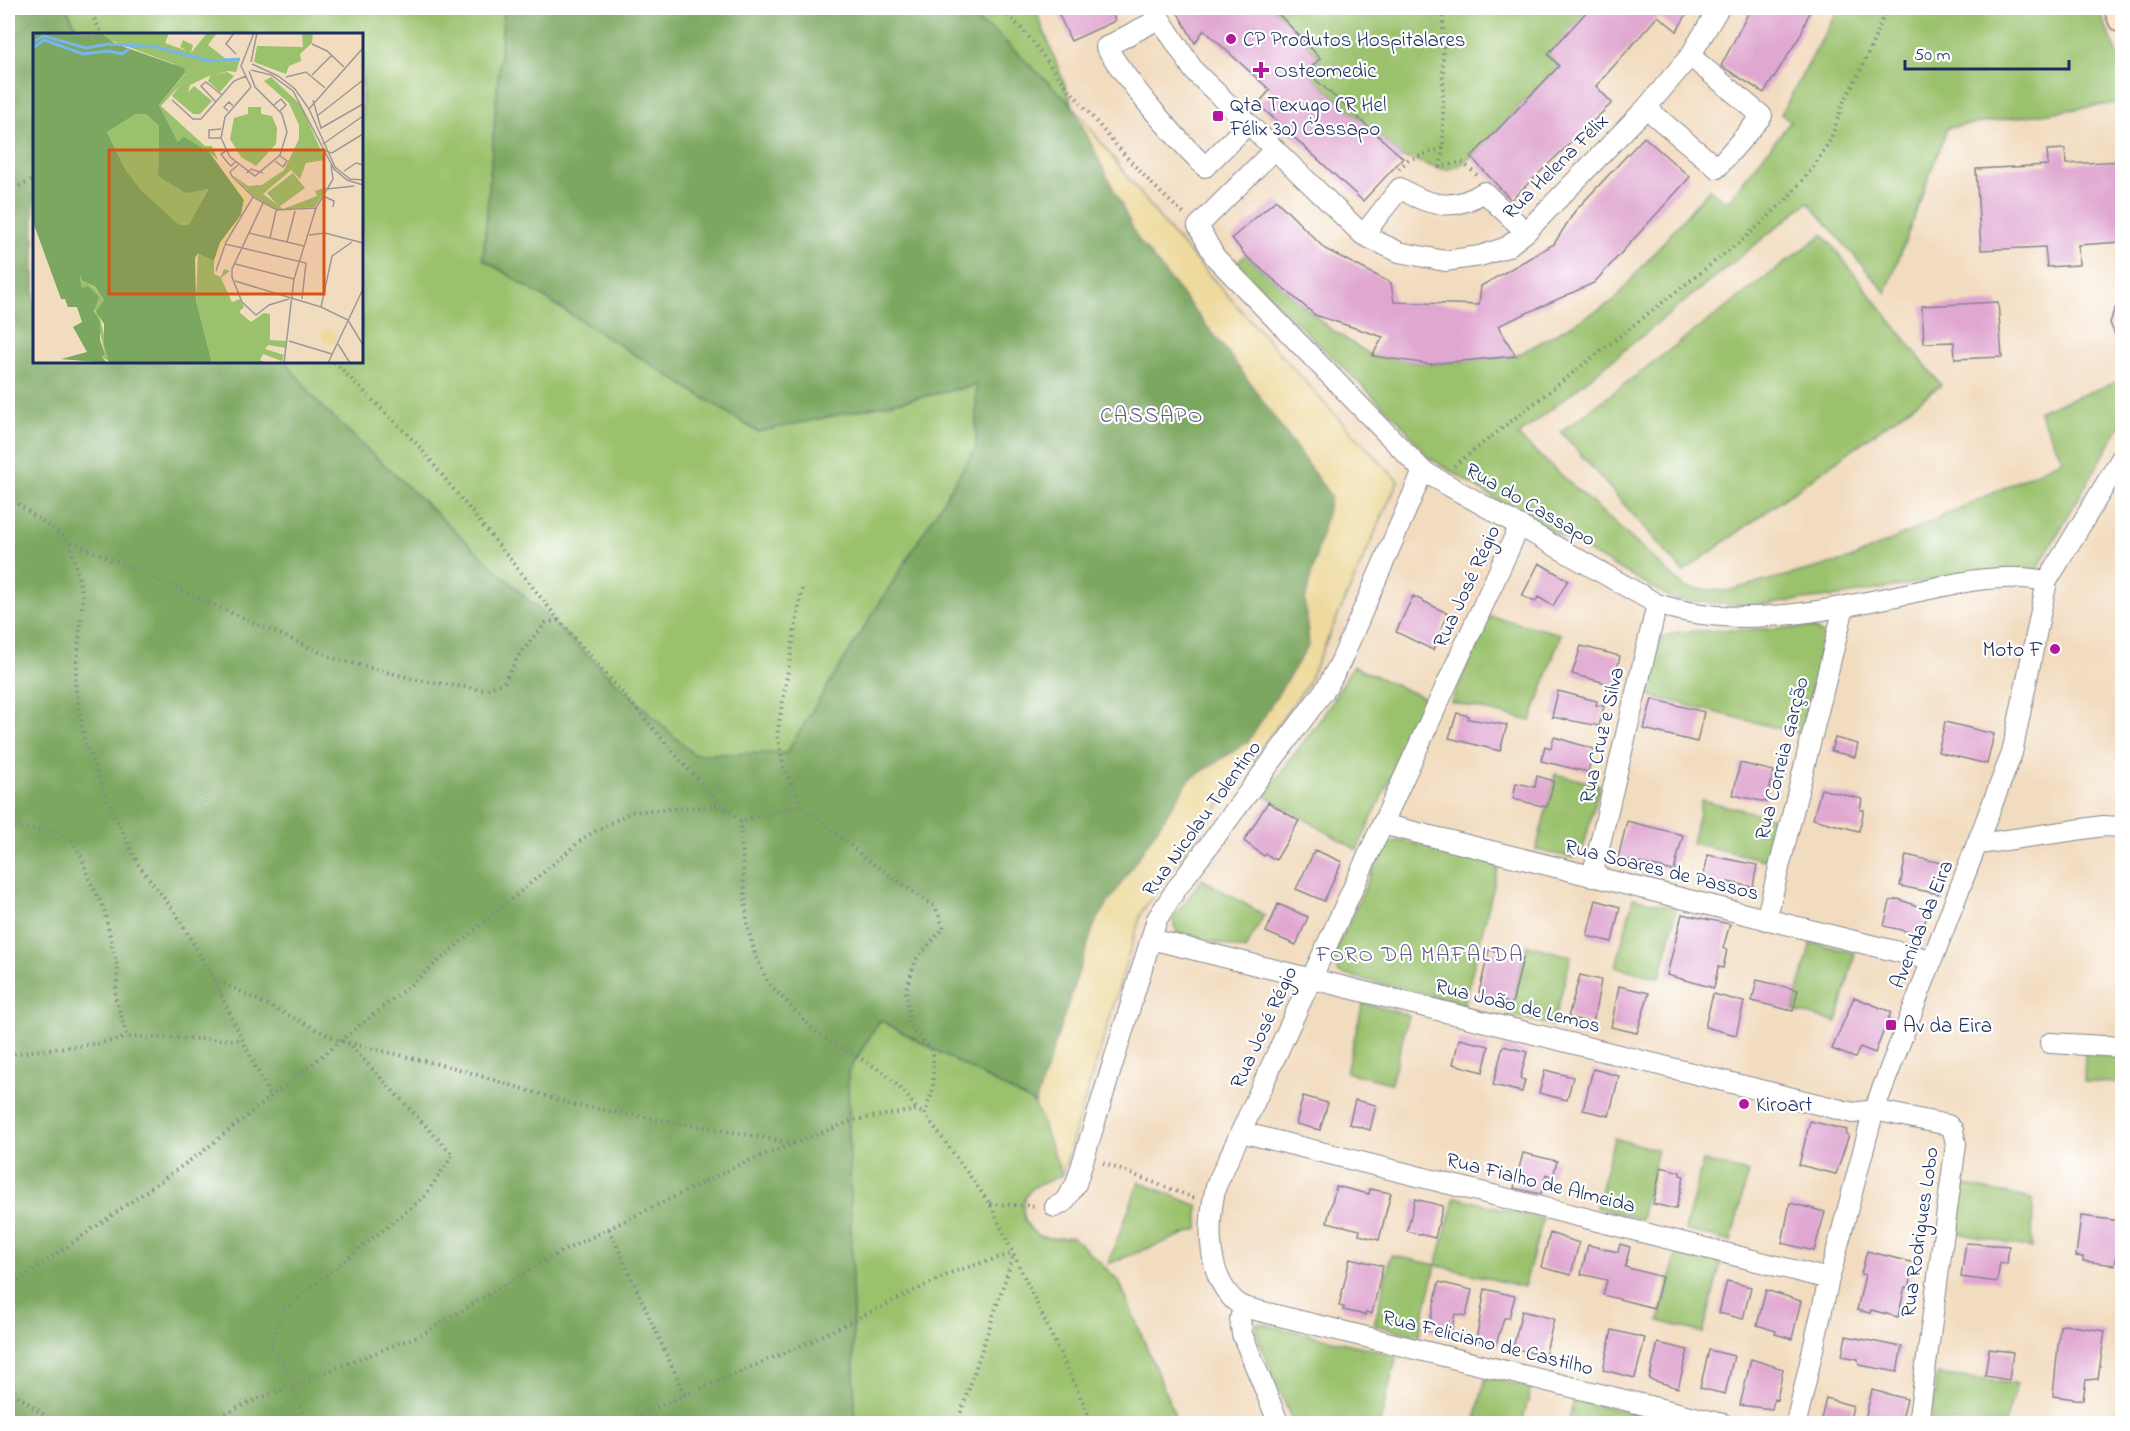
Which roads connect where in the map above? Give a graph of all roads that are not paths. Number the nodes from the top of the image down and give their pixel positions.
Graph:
1 (1719, 8) edge
2 (2118, 8) edge
3 (1156, 13) edge
4 (2122, 19) edge
5 (1690, 56) junction
6 (1646, 108) junction
7 (1248, 124) junction
8 (1275, 149) junction
9 (1526, 232) junction
10 (1363, 236) junction
11 (2121, 462) edge
12 (1430, 475) junction
13 (1520, 525) junction
14 (2047, 581) junction
15 (1657, 604) junction
16 (1844, 607) junction
17 (1382, 824) junction
18 (2122, 827) edge
19 (1979, 844) junction
20 (1592, 877) junction
21 (1766, 920) junction
22 (1151, 939) junction
23 (1931, 960) junction
24 (1312, 978) junction
25 (2049, 1043) dead end
26 (2122, 1047) edge
27 (1874, 1110) junction
28 (1241, 1132) junction
29 (1055, 1207) road end
30 (1829, 1279) junction
31 (1243, 1307) junction
32 (1279, 1424) edge
33 (1723, 1424) edge
34 (1796, 1424) edge
35 (1918, 1424) edge

1 - 5 street, Rua Helena Félix
2 - 4 street
3 - 7 street, Rua Helena Félix
3 - 7 street
5 - 6 street, Rua Helena Félix
5 - 6 street
6 - 9 street, Rua Helena Félix
7 - 8 street, Rua Helena Félix
8 - 10 street, Rua Helena Félix
8 - 12 street, Rua do Cassapo
9 - 10 street, Rua Helena Félix
9 - 10 street
11 - 14 street, Avenida da Eira
12 - 13 street, Rua do Cassapo
12 - 22 street, Rua Nicolau Tolentino
13 - 15 street, Rua do Cassapo
13 - 17 street, Rua José Régio
14 - 16 street, Rua do Cassapo
14 - 19 street, Avenida da Eira
15 - 16 street, Rua do Cassapo
15 - 20 street, Rua Cruz e Silva
16 - 21 street, Rua Correia Garção
17 - 20 street, Rua Soares de Passos
17 - 24 street, Rua José Régio
18 - 19 street
19 - 23 street, Avenida da Eira
20 - 21 street, Rua Soares de Passos
21 - 23 street, Rua Soares de Passos
22 - 24 street, Rua João de Lemos
22 - 29 street, Rua Nicolau Tolentino
23 - 27 street, Avenida da Eira
24 - 27 street, Rua João de Lemos
24 - 28 street, Rua José Régio
25 - 26 street
27 - 30 street, Avenida da Eira
27 - 35 street, Rua Rodrigues Lobo
28 - 30 street, Rua Fialho de Almeida
28 - 31 street, Rua José Régio
30 - 34 street, Avenida da Eira
31 - 32 street
31 - 33 street, Rua Feliciano de Castilho

